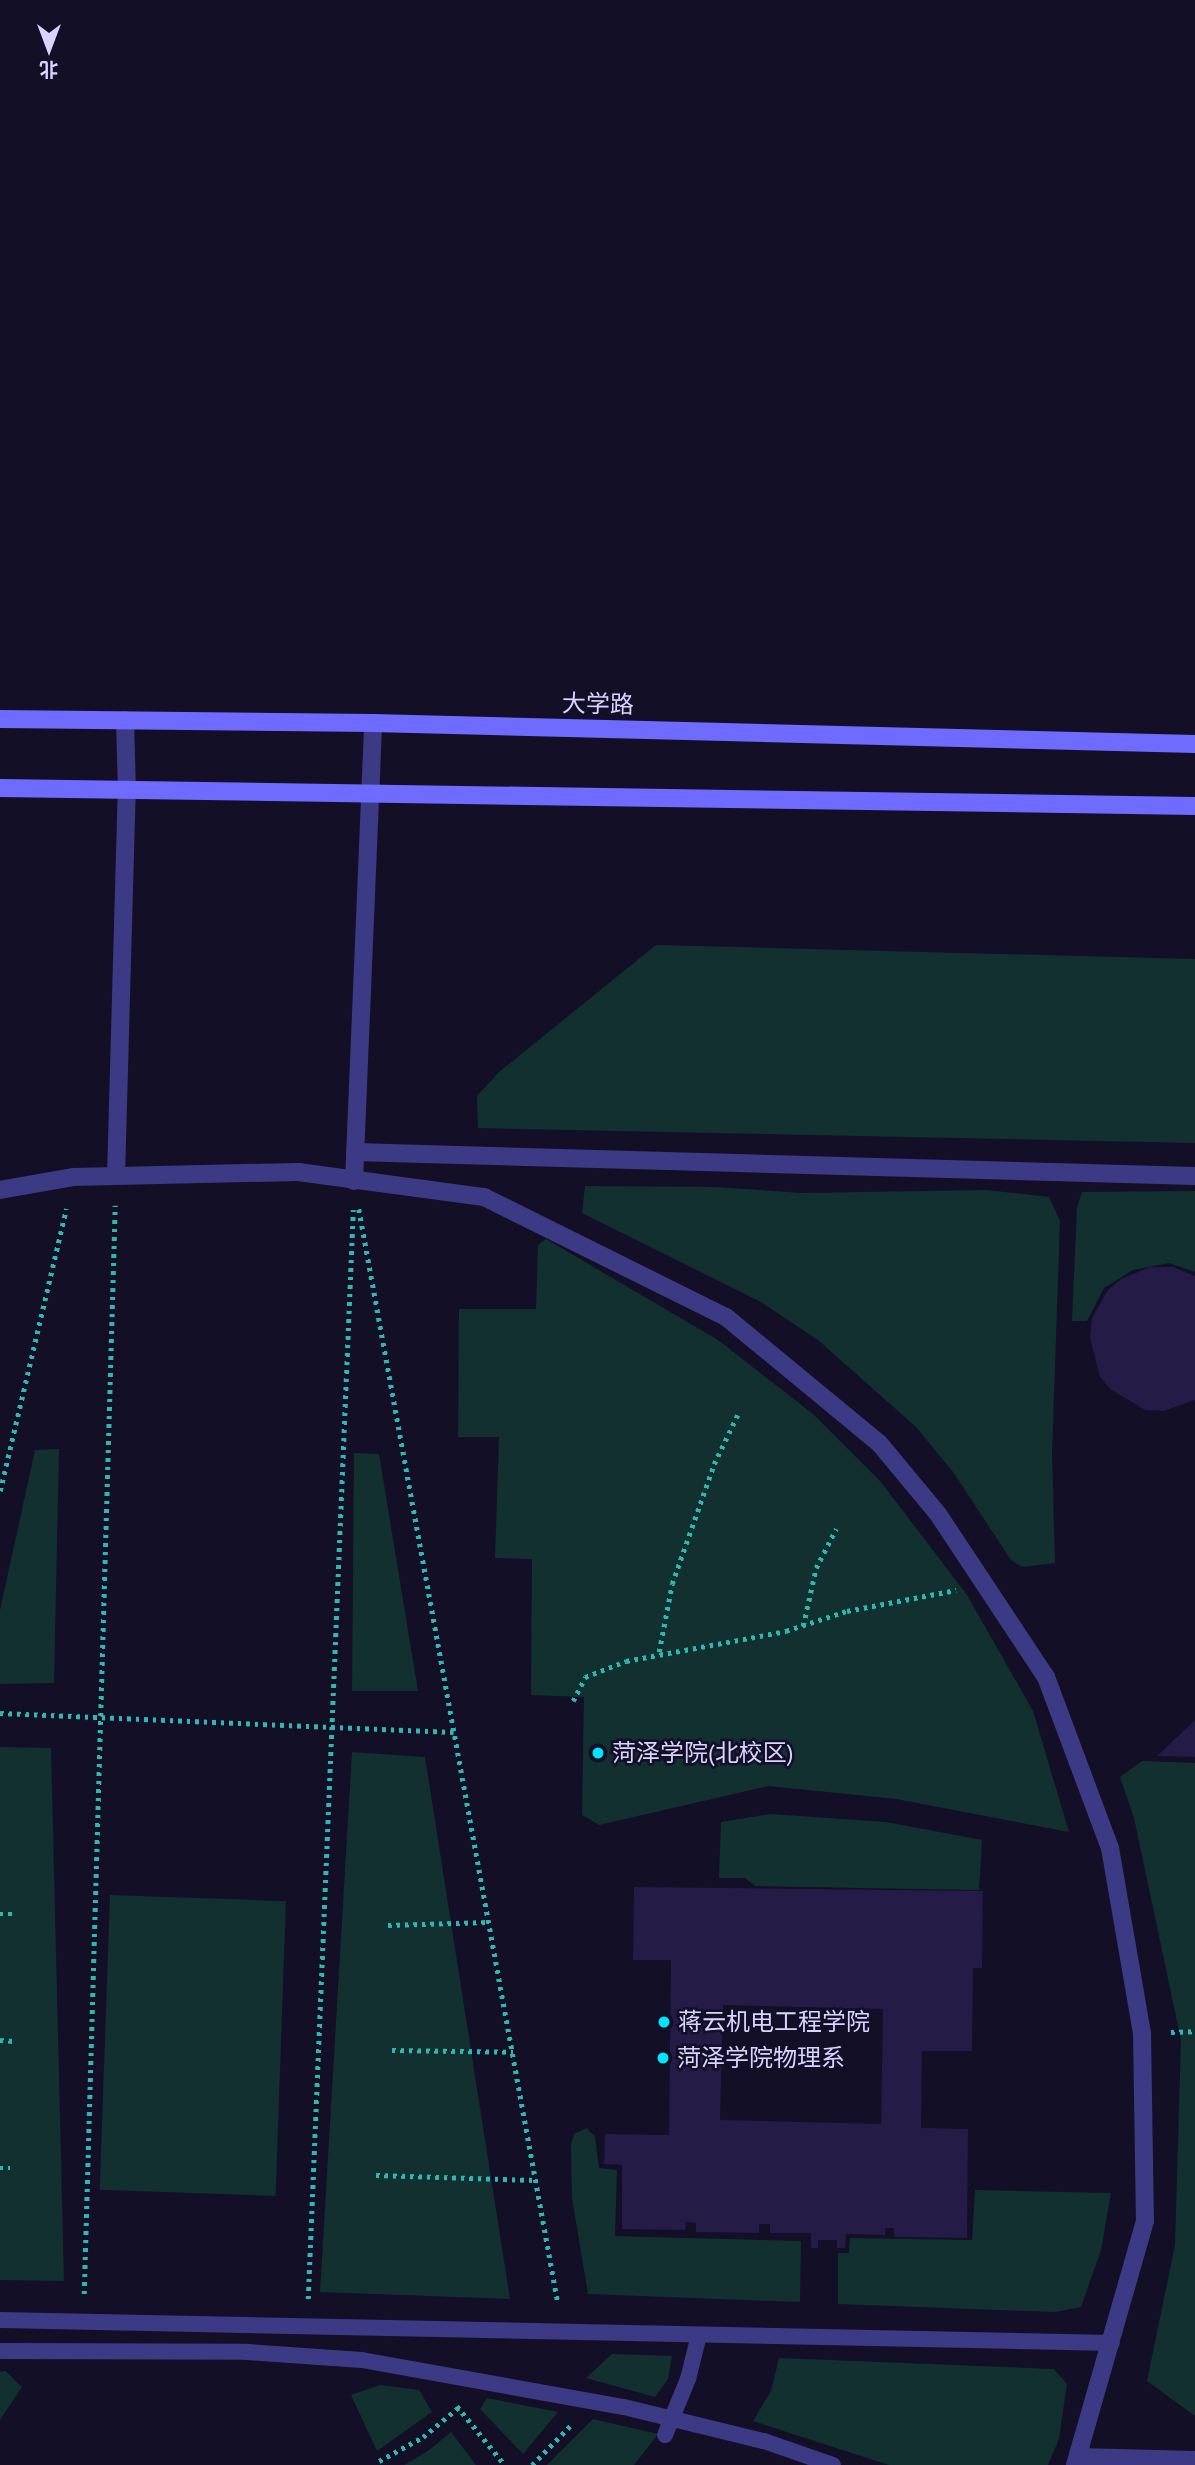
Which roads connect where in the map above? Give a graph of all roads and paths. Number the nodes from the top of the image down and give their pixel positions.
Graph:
1 (0, 719) edge
2 (125, 720) junction
3 (373, 723) junction
4 (1195, 744) edge
5 (0, 788) edge
6 (370, 791) junction
7 (127, 792) junction
8 (1195, 806) edge
9 (355, 1152) junction
10 (116, 1176) junction
11 (1195, 1176) edge
12 (73, 1177) junction
13 (354, 1181) junction
14 (0, 1190) edge
15 (738, 1414) dead end
16 (0, 1491) edge
17 (836, 1529) dead end
18 (984, 1584) junction
19 (802, 1627) junction
20 (659, 1652) junction
21 (573, 1702) dead end
22 (0, 1713) edge
23 (99, 1717) junction
24 (331, 1727) junction
25 (454, 1732) junction
26 (0, 1914) edge
27 (12, 1914) dead end
28 (489, 1922) junction
29 (388, 1926) dead end
30 (0, 2040) edge
31 (13, 2041) dead end
32 (392, 2050) dead end
33 (513, 2052) junction
34 (0, 2168) edge
35 (10, 2168) dead end
36 (376, 2175) dead end
37 (536, 2180) junction
38 (0, 2320) edge
39 (84, 2322) junction
40 (306, 2326) junction
41 (564, 2331) junction
42 (699, 2335) junction
43 (1112, 2343) junction
44 (0, 2351) edge
45 (427, 2371) junction
46 (483, 2380) junction
47 (593, 2401) junction
48 (458, 2409) junction
49 (672, 2419) junction
50 (665, 2435) dead end
51 (1195, 2460) edge
52 (379, 2461) dead end
53 (1076, 2461) edge
54 (505, 2465) edge
55 (532, 2465) edge
56 (833, 2465) edge

1 - 2 main road, 大学路
2 - 3 main road, 大学路
2 - 7 street
3 - 4 main road, 大学路
3 - 6 street
5 - 7 main road
6 - 7 main road
6 - 8 main road
6 - 9 street
7 - 10 street
9 - 11 street
9 - 13 street
10 - 12 street
10 - 13 street
10 - 23 path
12 - 14 street
12 - 16 path
13 - 18 street
13 - 24 path
13 - 25 path
15 - 20 path
17 - 19 path
18 - 19 path
18 - 43 street
19 - 20 path
20 - 21 path
22 - 23 path
23 - 24 path
23 - 39 path
24 - 25 path
24 - 40 path
25 - 28 path
26 - 27 path
28 - 29 path
28 - 33 path
30 - 31 path
32 - 33 path
33 - 37 path
34 - 35 path
36 - 37 path
37 - 41 path
38 - 39 lane
39 - 40 lane
40 - 41 lane
41 - 42 lane
42 - 43 lane
42 - 49 lane
43 - 53 street
44 - 45 lane
45 - 46 lane
45 - 48 path
46 - 47 lane
46 - 48 path
47 - 49 lane
47 - 55 path
48 - 52 path
48 - 54 path
49 - 50 lane
49 - 56 lane
51 - 53 street

